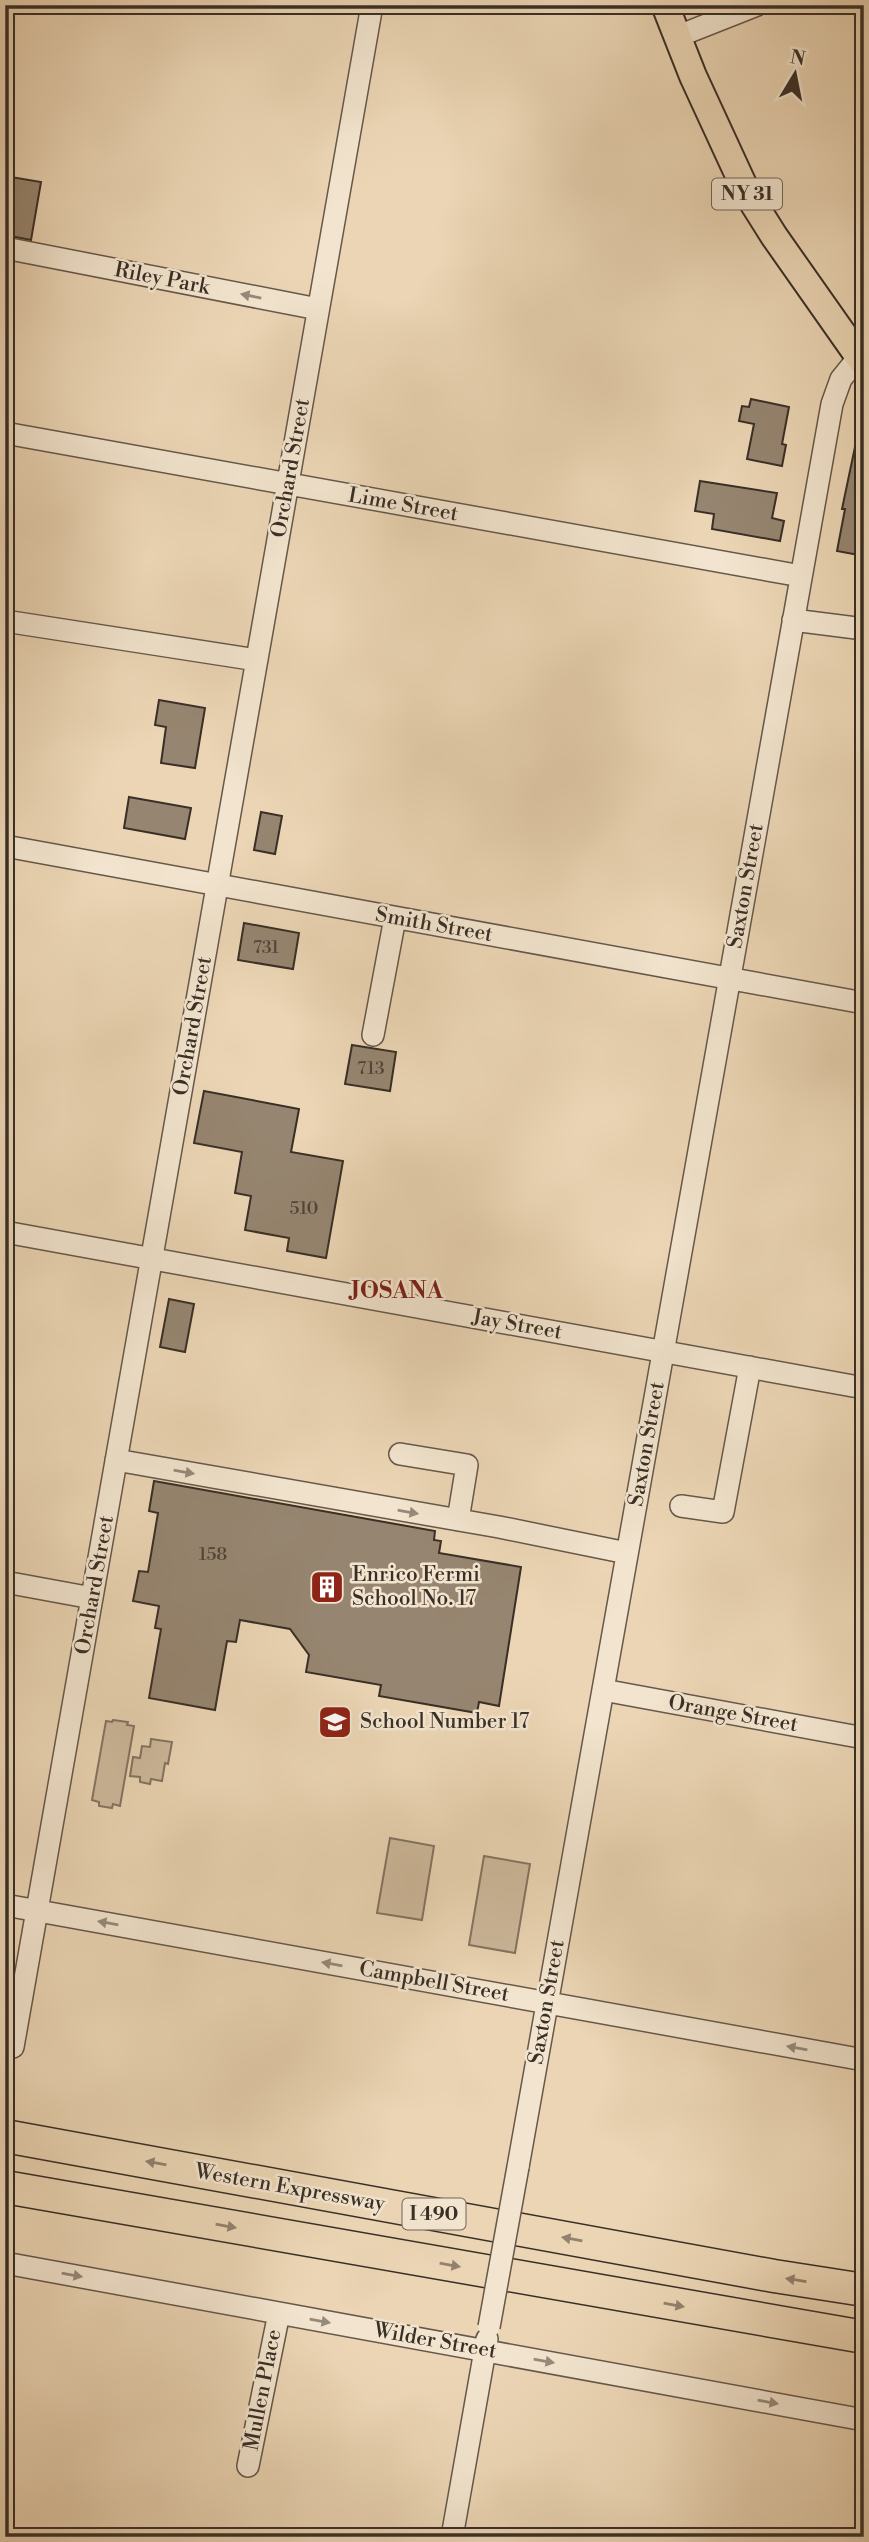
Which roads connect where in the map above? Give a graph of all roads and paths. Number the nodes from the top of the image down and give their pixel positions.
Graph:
1 (372, 5) edge
2 (665, 5) edge
3 (757, 5) edge
4 (676, 37) junction
5 (5, 248) edge
6 (318, 309) junction
7 (861, 361) edge
8 (5, 433) edge
9 (288, 484) junction
10 (801, 576) junction
11 (793, 620) junction
12 (5, 621) edge
13 (864, 629) edge
14 (257, 660) junction
15 (5, 846) edge
16 (217, 886) junction
17 (395, 918) junction
18 (730, 978) junction
19 (864, 1003) edge
20 (373, 1035) dead end
21 (5, 1232) edge
22 (152, 1259) junction
23 (663, 1351) junction
24 (750, 1367) junction
25 (864, 1388) edge
26 (400, 1454) dead end
27 (116, 1460) junction
28 (681, 1506) dead end
29 (458, 1520) junction
30 (627, 1553) junction
31 (5, 1582) edge
32 (92, 1598) junction
33 (603, 1690) junction
34 (864, 1738) edge
35 (5, 1905) edge
36 (38, 1911) junction
37 (547, 2003) junction
38 (13, 2047) dead end
39 (864, 2060) edge
40 (5, 2136) edge
41 (5, 2187) edge
42 (62, 2197) junction
43 (5, 2198) edge
44 (5, 2263) edge
45 (864, 2290) edge
46 (279, 2313) junction
47 (863, 2337) edge
48 (485, 2351) junction
49 (864, 2420) edge
50 (248, 2466) dead end
51 (453, 2537) edge

1 - 6 street, Orchard Street
2 - 4 main road, NY 31
3 - 4 street
4 - 7 main road, NY 31
6 -> 5 street, Riley Park
6 - 9 street, Orchard Street
7 - 10 street, Saxton Street
8 - 9 street, Lime Street
9 - 10 street, Lime Street
9 - 14 street, Orchard Street
10 - 11 street, Saxton Street
11 - 13 street
11 - 18 street, Saxton Street
12 - 14 street
14 - 16 street, Orchard Street
15 - 16 street, Smith Street
16 - 17 street, Smith Street
16 - 22 street, Orchard Street
17 - 18 street, Smith Street
17 - 20 street
18 - 19 street, Smith Street
18 - 23 street, Saxton Street
21 - 22 street, Jay Street
22 - 23 street, Jay Street
22 - 27 street, Orchard Street
23 - 24 street, Jay Street
23 - 30 street, Saxton Street
24 - 25 street, Jay Street
24 - 28 street
26 - 29 street
27 -> 29 street
27 - 32 street, Orchard Street
29 - 30 street
30 - 33 street, Saxton Street
31 - 32 street
32 - 36 street, Orchard Street
33 - 34 street, Orange Street
33 - 37 street, Saxton Street
35 - 36 street, Campbell Street
37 -> 36 street, Campbell Street
36 - 38 street, Orchard Street
39 -> 37 street, Campbell Street
37 - 48 street, Saxton Street, bridge
45 -> 40 highway, Western Expressway / I 490
41 - 42 highway, I 490
42 - 43 highway
42 -> 47 highway, I 490
44 -> 46 street, Wilder Street
46 -> 48 street, Wilder Street
46 - 50 street, Mullen Place
48 -> 49 street, Wilder Street
48 - 51 street, Saxton Street

